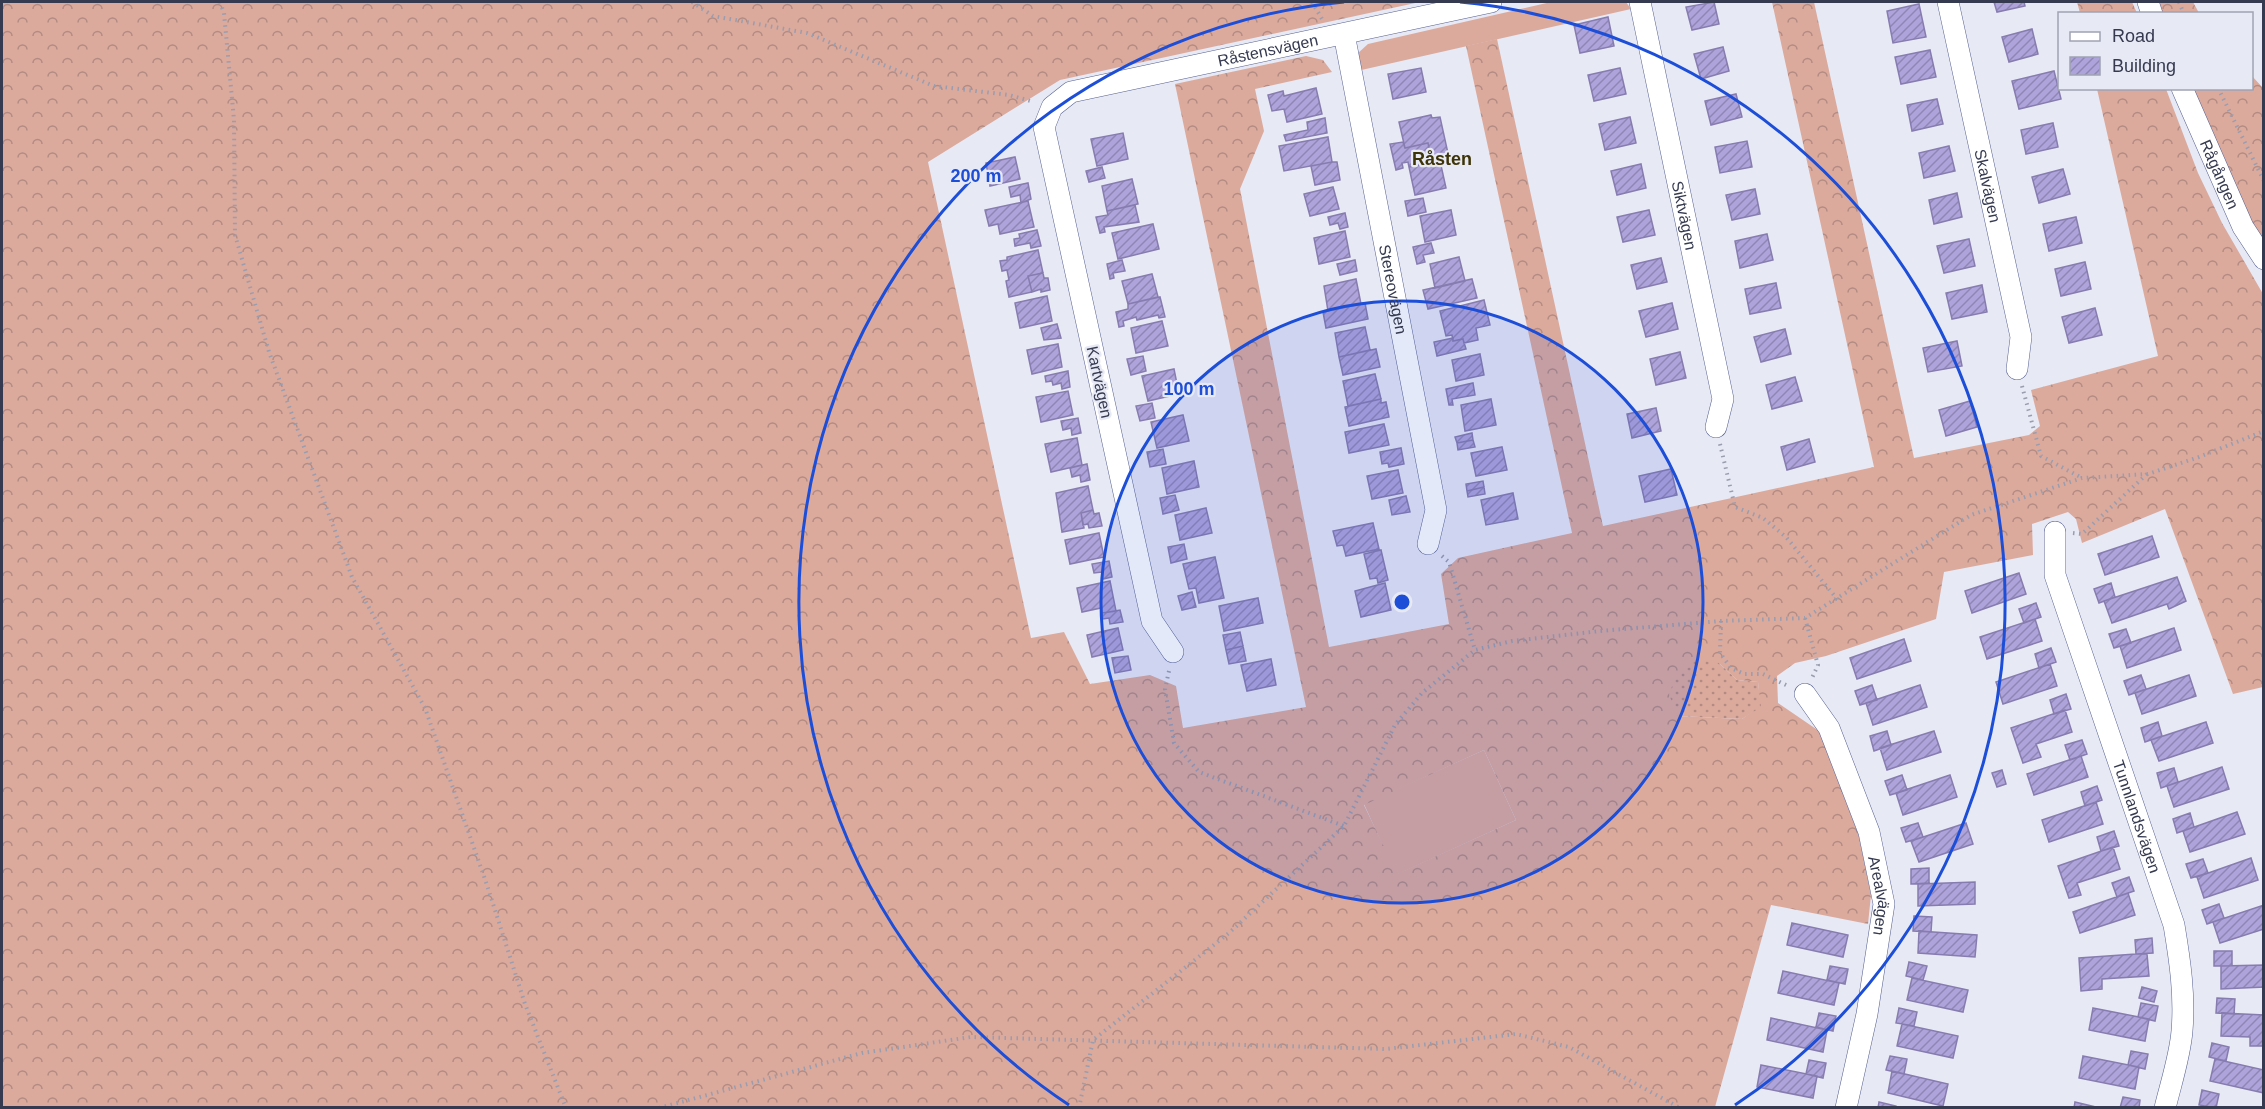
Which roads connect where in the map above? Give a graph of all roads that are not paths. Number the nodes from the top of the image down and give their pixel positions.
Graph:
1 (1491, 2) edge
2 (1640, 2) edge
3 (1948, 2) edge
4 (1344, 34) junction
5 (2183, 90) edge
6 (1052, 108) joint
7 (2264, 259) edge
8 (2017, 369) road end
9 (1716, 427) road end
10 (2055, 532) road end
11 (1428, 544) road end
12 (1173, 652) road end
13 (1805, 694) road end
14 (1846, 1107) edge
15 (2165, 1107) edge

1 - 4 street, Råstensvägen
2 - 9 street, Siktvägen
3 - 8 street, Skalvägen
4 - 6 street, Råstensvägen
4 - 11 street, Stereovägen
5 - 7 street, Rågången
6 - 12 street, Kartvägen
10 - 15 street, Tunnlandsvägen
13 - 14 street, Arealvägen

